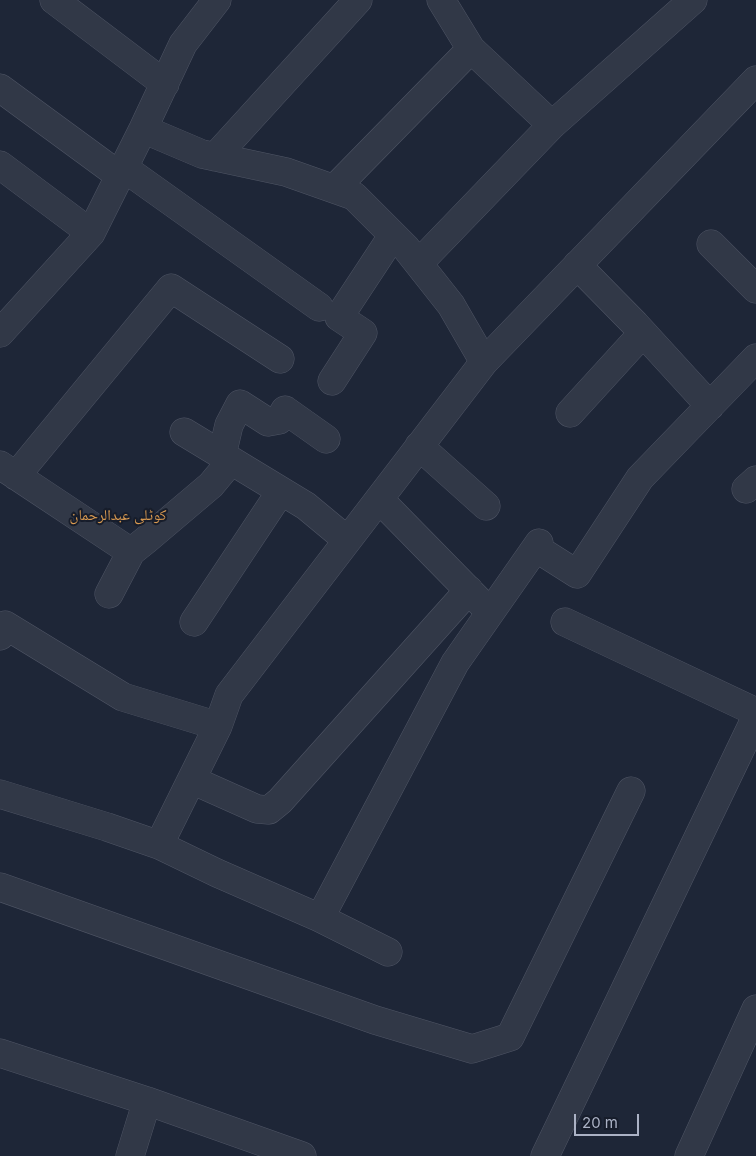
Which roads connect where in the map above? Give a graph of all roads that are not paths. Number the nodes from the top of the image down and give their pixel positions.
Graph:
1 (54, 0) edge
2 (358, 0) edge
3 (441, 0) edge
4 (693, 0) edge
5 (215, 1) edge
6 (471, 49) junction
7 (756, 80) edge
8 (164, 84) junction
9 (0, 88) edge
10 (552, 125) junction
11 (143, 129) junction
12 (215, 157) junction
13 (0, 165) edge
14 (122, 172) junction
15 (334, 189) junction
16 (91, 233) junction
17 (393, 235) junction
18 (711, 244) dead end
19 (419, 263) junction
20 (578, 265) junction
21 (756, 289) edge
22 (319, 307) dead end
23 (0, 333) edge
24 (643, 333) junction
25 (756, 358) edge
26 (280, 359) dead end
27 (484, 362) junction
28 (332, 381) dead end
29 (710, 406) junction
30 (570, 412) dead end
31 (184, 432) dead end
32 (326, 438) dead end
33 (419, 446) junction
34 (226, 458) junction
35 (8, 471) edge
36 (281, 491) junction
37 (379, 499) junction
38 (486, 506) dead end
39 (347, 540) junction
40 (130, 552) junction
41 (469, 590) junction
42 (109, 594) dead end
43 (490, 612) junction
44 (194, 622) dead end
45 (565, 622) dead end
46 (0, 636) edge
47 (756, 712) edge
48 (756, 717) edge
49 (218, 726) junction
50 (192, 780) junction
51 (631, 791) dead end
52 (0, 794) edge
53 (159, 845) junction
54 (0, 887) edge
55 (320, 918) junction
56 (388, 952) dead end
57 (756, 1009) edge
58 (0, 1054) edge
59 (147, 1101) junction
60 (130, 1156) edge
61 (302, 1156) edge
62 (545, 1156) edge
63 (689, 1156) edge

1 - 8 street
2 - 12 street
3 - 6 street
4 - 10 street
5 - 8 street
6 - 10 street
6 - 15 street
7 - 20 street
8 - 11 street
9 - 14 street
10 - 19 street
11 - 12 street
11 - 14 street
12 - 15 street
13 - 16 street
14 - 16 street
14 - 22 street
15 - 17 street
16 - 23 street
17 - 19 street
17 - 28 street
18 - 21 street
19 - 27 street
20 - 24 street
20 - 27 street
24 - 29 street
24 - 30 street
25 - 29 street
26 - 35 street
27 - 33 street
29 - 43 street
31 - 34 street
32 - 34 street
33 - 37 street
33 - 38 street
34 - 36 street
34 - 40 street
35 - 40 street
36 - 39 street
36 - 44 street
37 - 39 street
37 - 41 street
39 - 49 street
40 - 42 street
41 - 43 street
41 - 50 street
43 - 55 street
45 - 47 street
46 - 49 street
48 - 62 street
49 - 50 street
50 - 53 street
51 - 54 street
52 - 53 street
53 - 55 street
55 - 56 street
57 - 63 street
58 - 59 street
59 - 60 street
59 - 61 street

